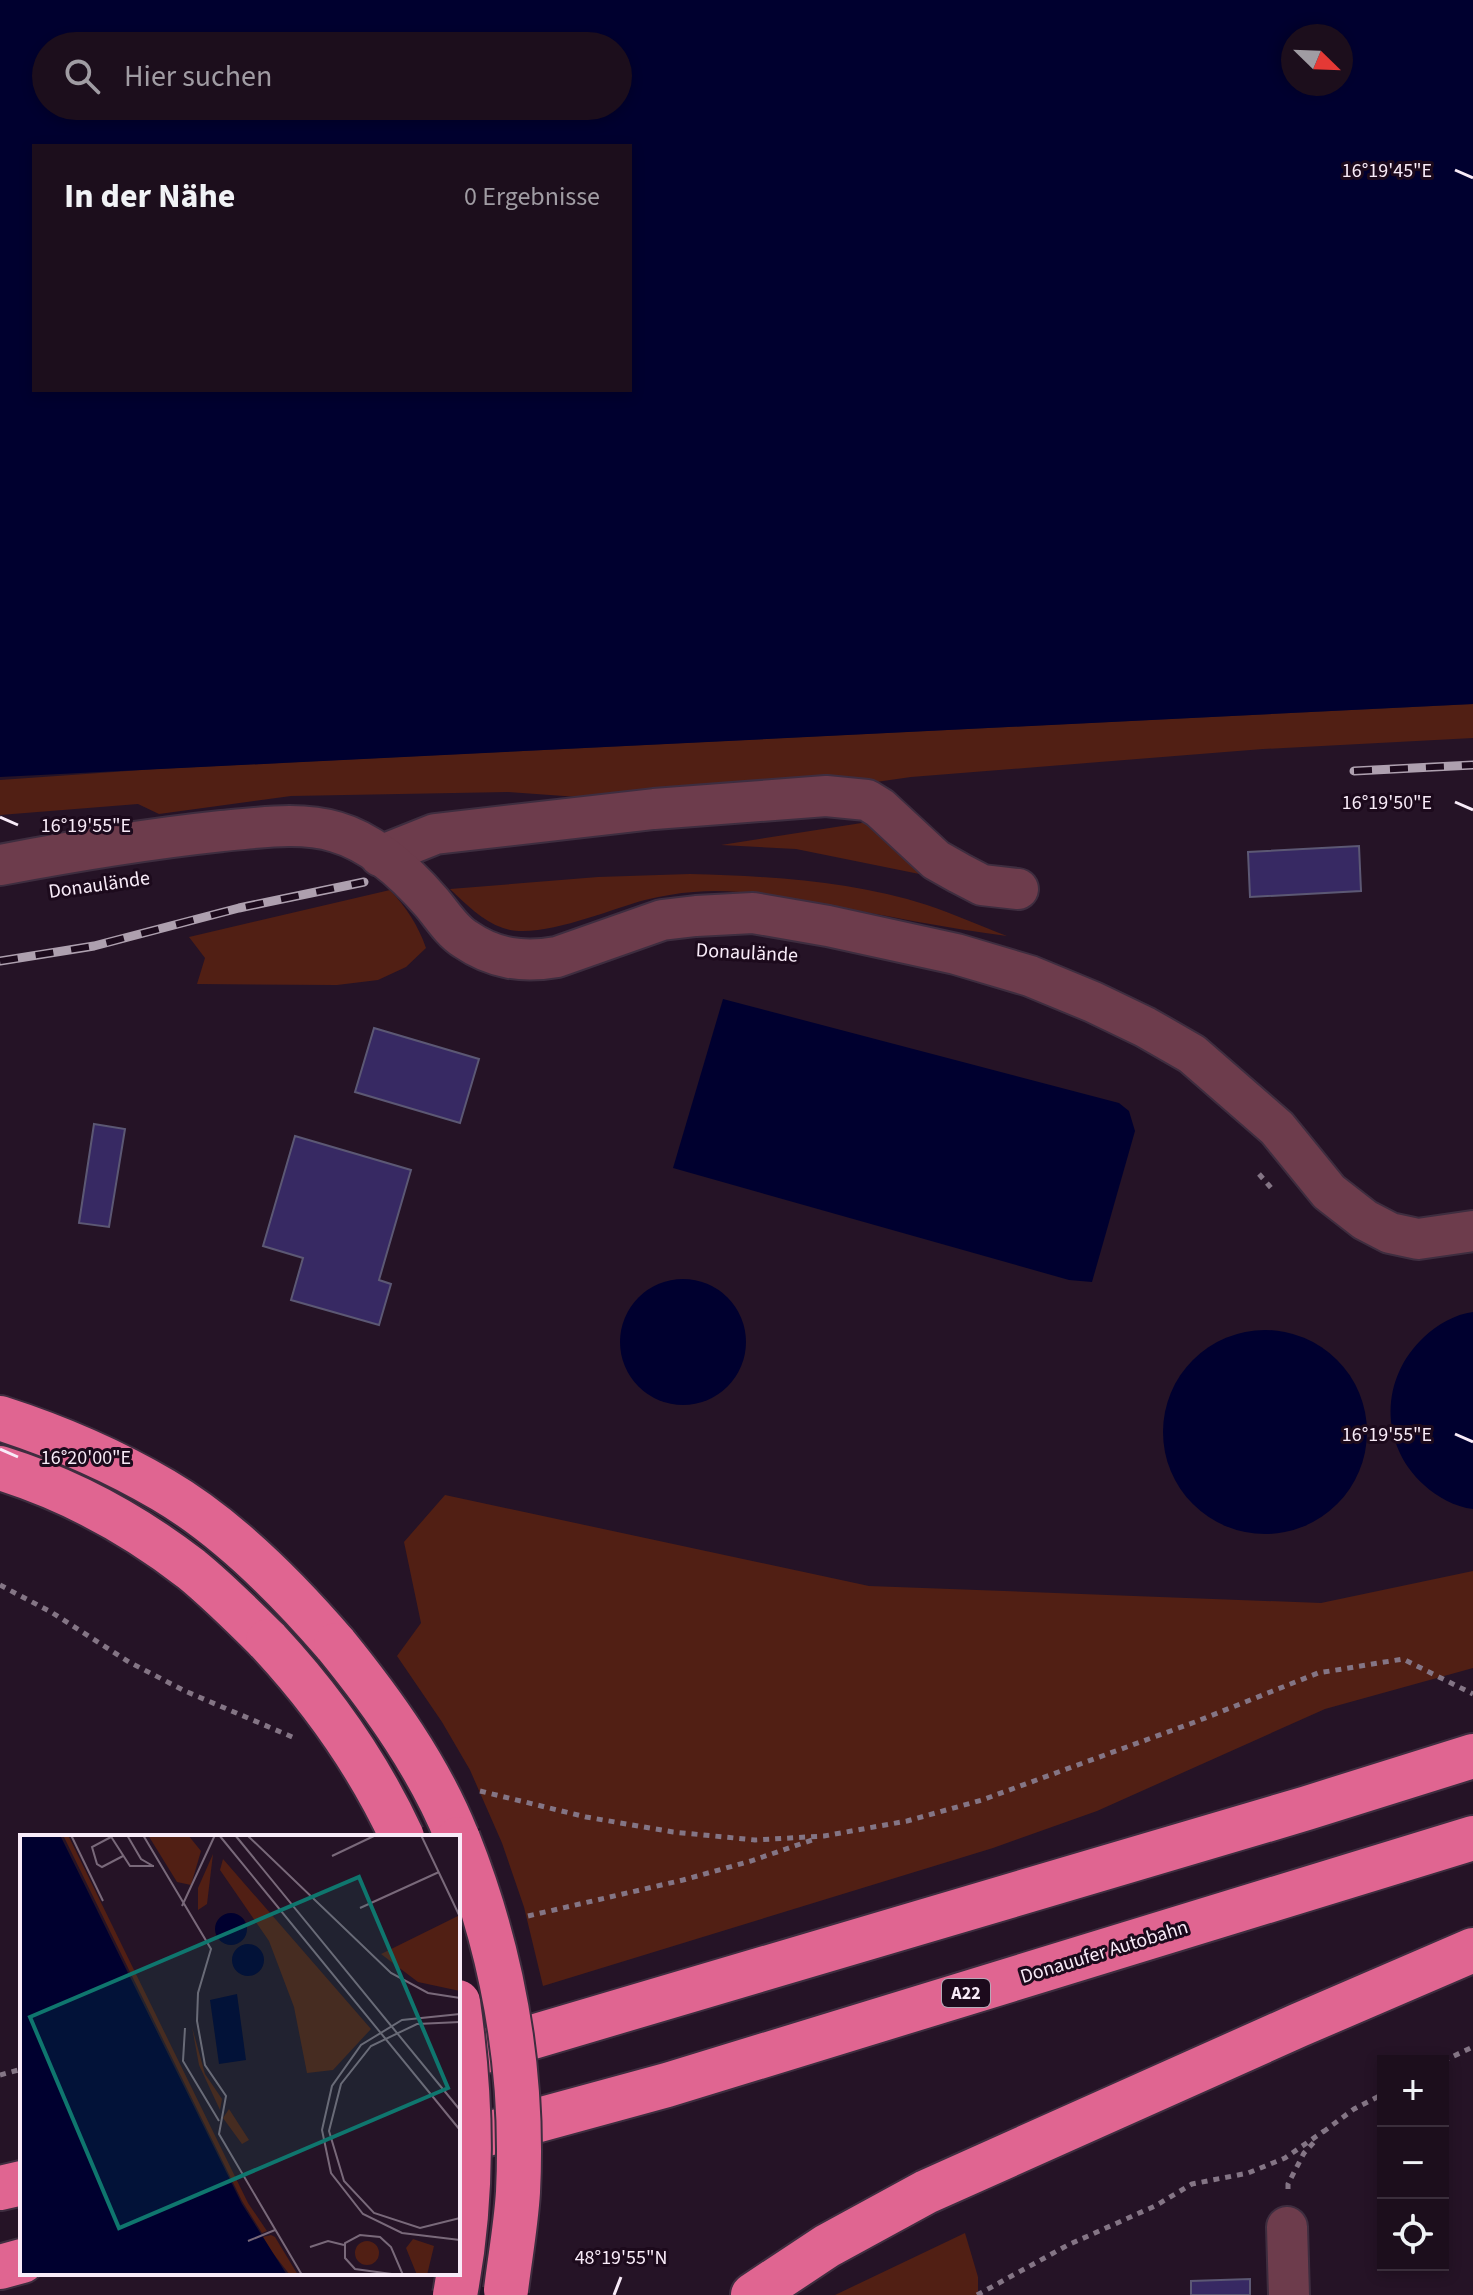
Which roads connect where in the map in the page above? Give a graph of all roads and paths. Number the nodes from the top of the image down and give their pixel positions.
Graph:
1 (380, 856) junction
2 (0, 865) edge
3 (1018, 889) dead end
4 (1259, 1173) dead end
5 (1279, 1195) dead end
6 (1473, 1231) edge
7 (0, 1418) edge
8 (0, 1468) edge
9 (1473, 1694) edge
10 (1473, 1756) edge
11 (401, 1835) edge
12 (456, 1835) edge
13 (1473, 1838) edge
14 (460, 1843) edge
15 (514, 1920) dead end
16 (1473, 1950) edge
17 (460, 2016) edge
18 (1473, 2047) edge
19 (460, 2058) edge
20 (1449, 2058) edge
21 (20, 2070) edge
22 (0, 2075) edge
23 (1377, 2097) edge
24 (1324, 2131) junction
25 (460, 2141) edge
26 (20, 2183) edge
27 (0, 2188) edge
28 (1287, 2227) joint
29 (20, 2262) edge
30 (460, 2262) edge
31 (0, 2267) edge
32 (458, 2275) edge
33 (505, 2292) edge
34 (455, 2295) edge
35 (753, 2295) edge
36 (977, 2295) edge
37 (1289, 2295) edge

1 - 2 street, Donaulände
1 - 3 street
1 - 6 street, Donaulände
4 - 5 path
7 - 12 highway, bridge
8 - 11 highway, bridge
9 - 15 path
10 - 19 highway
13 - 25 highway, Donauufer Autobahn / A22
14 - 33 highway, bridge
16 - 35 highway
17 - 30 highway, bridge
18 - 20 path
21 - 22 path
23 - 24 path
24 - 28 path
24 - 36 path
26 - 27 highway
28 - 37 street
29 - 31 highway
32 - 34 highway, bridge

